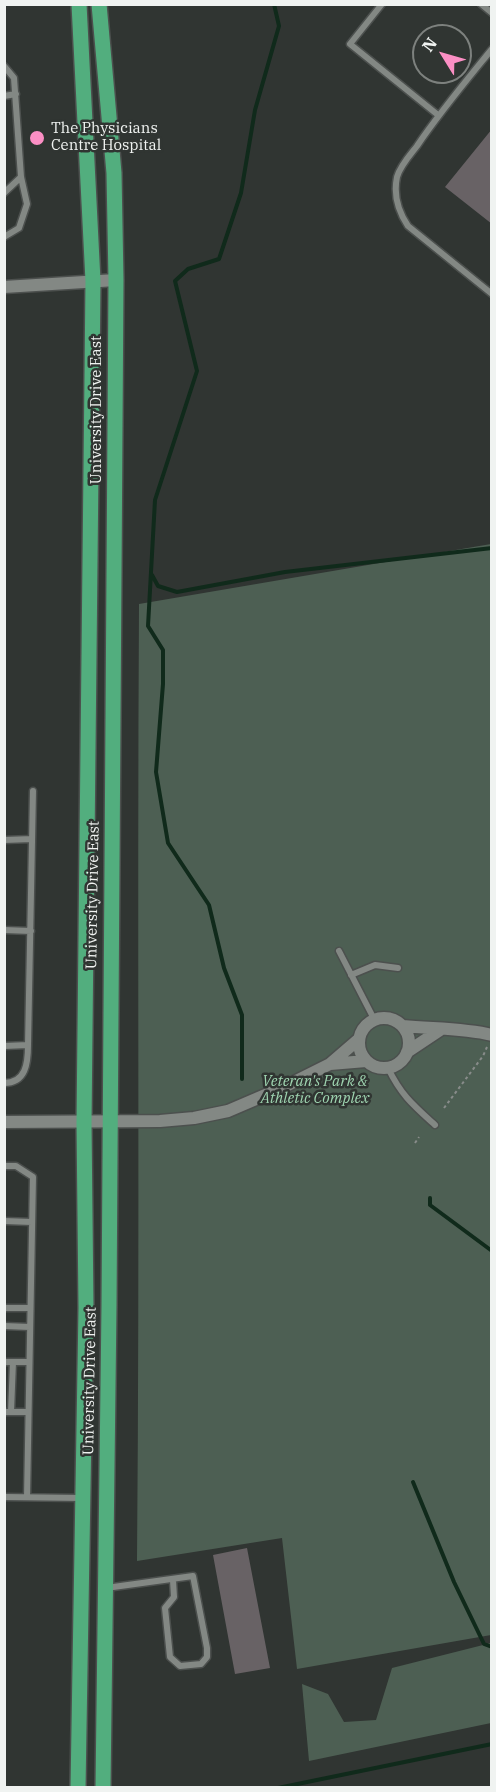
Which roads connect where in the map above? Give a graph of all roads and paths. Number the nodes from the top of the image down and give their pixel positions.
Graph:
1 (79, 4) edge
2 (99, 4) edge
3 (382, 4) edge
4 (481, 4) edge
5 (492, 13) edge
6 (492, 49) edge
7 (4, 66) edge
8 (16, 94) junction
9 (4, 96) edge
10 (438, 115) junction
11 (21, 177) junction
12 (4, 193) edge
13 (4, 237) edge
14 (116, 280) junction
15 (93, 281) junction
16 (4, 287) edge
17 (492, 294) edge
18 (33, 791) dead end
19 (32, 839) junction
20 (4, 840) edge
21 (4, 930) edge
22 (31, 931) junction
23 (339, 951) dead end
24 (398, 968) dead end
25 (351, 975) junction
26 (374, 1019) junction
27 (403, 1026) junction
28 (440, 1030) junction
29 (358, 1039) junction
30 (490, 1040) edge
31 (28, 1045) junction
32 (4, 1046) edge
33 (407, 1052) junction
34 (366, 1061) junction
35 (330, 1064) junction
36 (388, 1068) junction
37 (4, 1083) edge
38 (444, 1108) dead end
39 (4, 1122) edge
40 (84, 1123) junction
41 (109, 1123) junction
42 (435, 1125) dead end
43 (419, 1137) dead end
44 (415, 1143) dead end
45 (4, 1166) edge
46 (4, 1221) edge
47 (32, 1222) junction
48 (4, 1308) edge
49 (30, 1308) junction
50 (4, 1326) edge
51 (30, 1327) junction
52 (4, 1362) edge
53 (13, 1362) junction
54 (29, 1362) junction
55 (8, 1412) edge
56 (28, 1412) junction
57 (4, 1497) edge
58 (27, 1497) junction
59 (83, 1498) junction
60 (173, 1580) junction
61 (105, 1588) junction
62 (78, 1788) edge
63 (103, 1788) edge

1 - 15 main road, University Drive East
2 - 14 main road, University Drive East
3 - 10 lane
4 - 5 lane
6 - 10 lane
7 - 8 lane
8 - 9 lane
8 - 11 lane
10 - 17 lane
11 - 12 lane
11 - 13 lane
14 - 15 street
14 - 41 main road, University Drive East
15 - 16 street
15 - 40 main road, University Drive East
18 - 19 lane
19 - 20 lane
19 - 22 lane
21 - 22 lane
22 - 31 lane
23 - 25 lane
24 - 25 lane
25 - 26 lane
26 - 27 street
26 - 29 street
27 - 28 street
27 - 33 street
28 - 30 street
28 - 33 street
29 - 34 street
29 - 35 street
30 - 38 path
31 - 32 lane
31 - 37 lane
33 - 36 street
34 - 35 street
34 - 36 street
35 - 41 street
36 - 42 lane
39 - 40 street
40 - 41 street
40 - 59 main road, University Drive East
41 - 61 main road, University Drive East
43 - 44 path
45 - 47 lane
46 - 47 lane
47 - 49 lane
48 - 49 lane
49 - 51 lane
50 - 51 lane
51 - 54 lane
52 - 53 lane
53 - 54 lane
53 - 55 lane
54 - 56 lane
55 - 56 lane
56 - 58 lane
57 - 58 lane
58 - 59 lane
59 - 62 main road, University Drive East
60 - 60 lane
60 - 61 lane
61 - 63 main road, University Drive East

